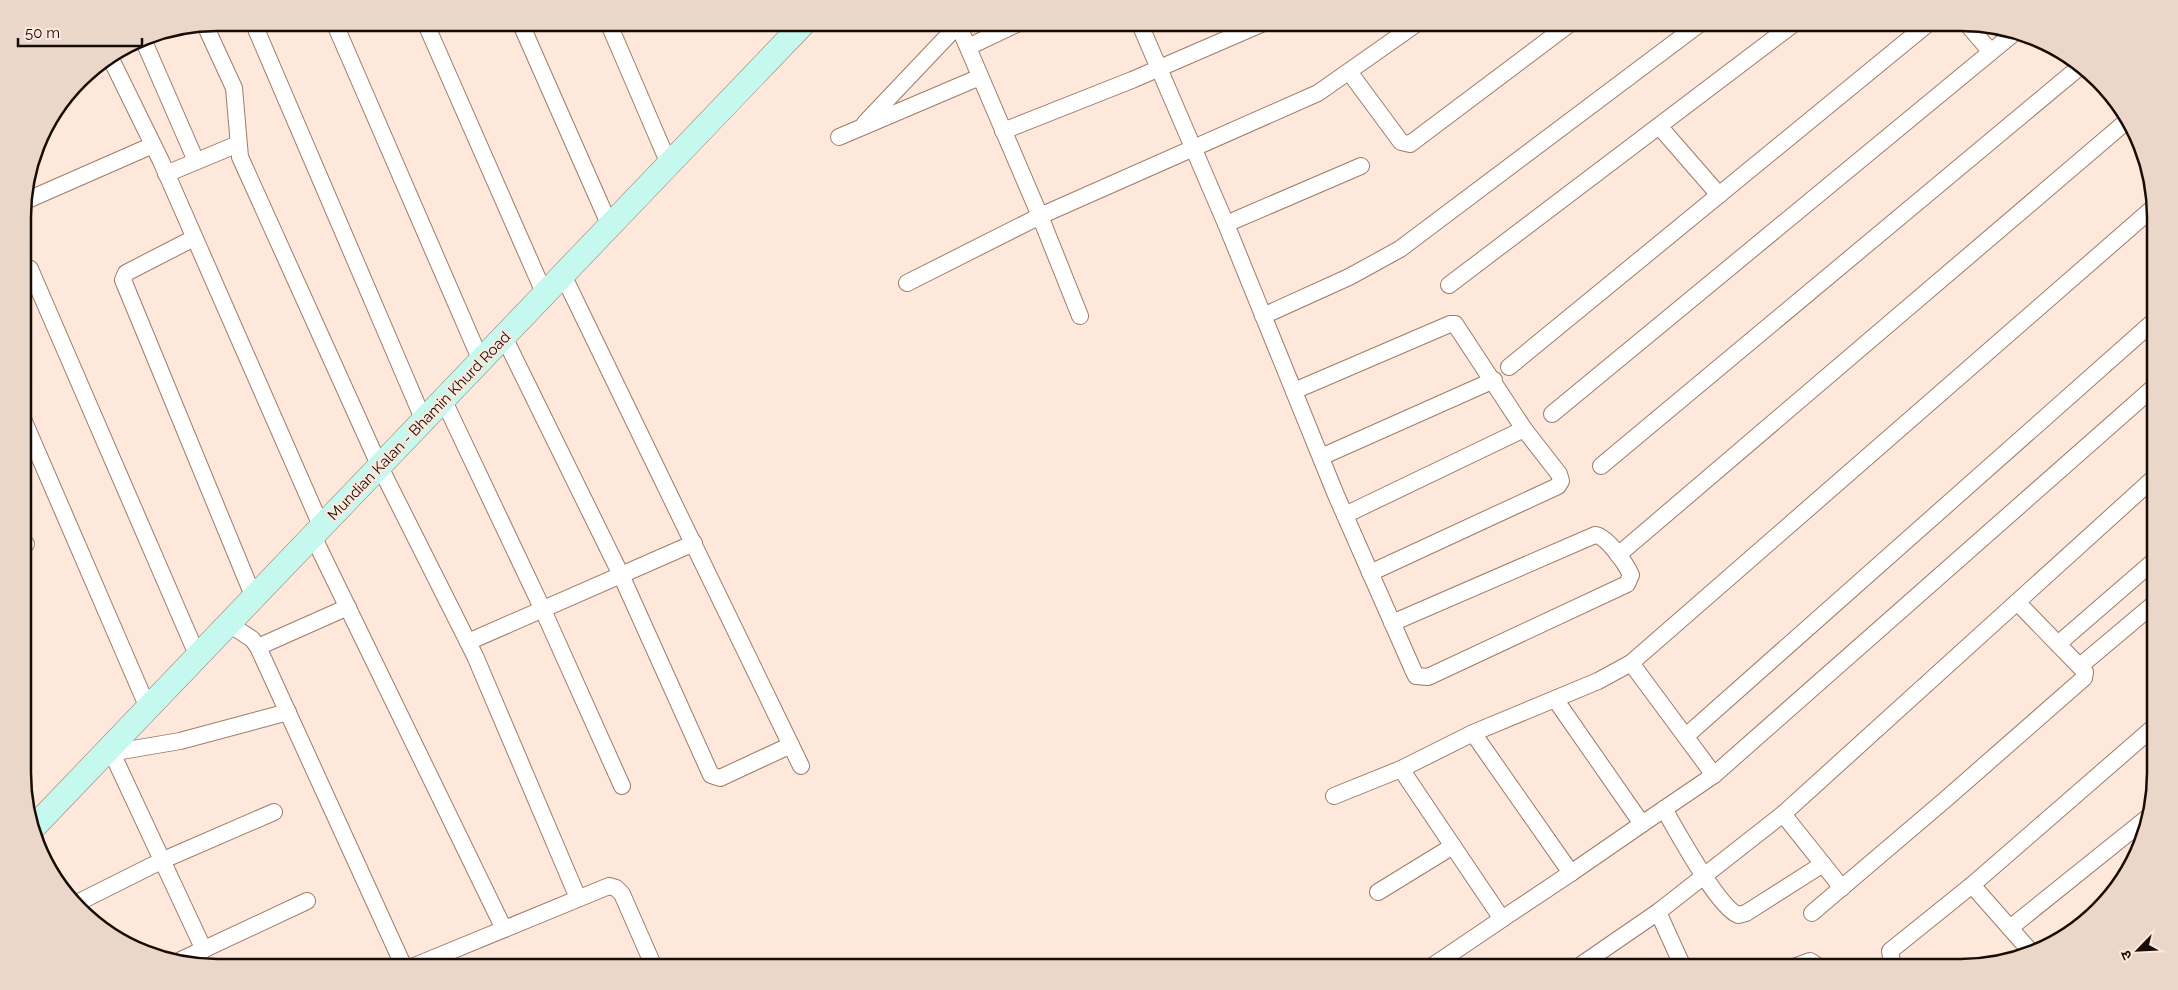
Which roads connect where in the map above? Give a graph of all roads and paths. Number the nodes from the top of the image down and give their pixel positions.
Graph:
1 (257, 31) edge
2 (338, 31) edge
3 (429, 31) edge
4 (524, 31) edge
5 (612, 31) edge
6 (795, 31) edge
7 (950, 31) edge
8 (960, 31) edge
9 (1002, 31) edge
10 (1142, 31) edge
11 (1246, 31) edge
12 (1407, 31) edge
13 (1560, 31) edge
14 (1690, 31) edge
15 (1784, 31) edge
16 (1919, 31) edge
17 (208, 32) edge
18 (1974, 32) edge
19 (2008, 38) edge
20 (146, 45) edge
21 (968, 47) junction
22 (1990, 52) junction
23 (113, 64) edge
24 (1159, 69) junction
25 (2075, 71) edge
26 (1350, 73) junction
27 (980, 77) junction
28 (2122, 125) edge
29 (1659, 126) junction
30 (860, 128) junction
31 (1003, 131) junction
32 (839, 137) dead end
33 (238, 144) junction
34 (153, 145) junction
35 (1193, 148) junction
36 (196, 161) junction
37 (669, 164) junction
38 (1361, 166) dead end
39 (166, 174) junction
40 (1719, 194) junction
41 (33, 198) edge
42 (2147, 213) edge
43 (1040, 216) junction
44 (1226, 224) junction
45 (610, 226) junction
46 (194, 238) junction
47 (31, 272) edge
48 (563, 275) junction
49 (907, 283) dead end
50 (1448, 285) dead end
51 (545, 295) junction
52 (1080, 316) dead end
53 (1263, 316) junction
54 (2147, 327) edge
55 (504, 338) junction
56 (481, 361) junction
57 (1509, 367) dead end
58 (1494, 380) junction
59 (1294, 391) junction
60 (2147, 393) edge
61 (444, 401) junction
62 (1552, 414) dead end
63 (424, 421) junction
64 (1524, 429) junction
65 (31, 437) edge
66 (1320, 457) junction
67 (1601, 466) dead end
68 (380, 467) junction
69 (2147, 484) edge
70 (1345, 515) junction
71 (318, 532) junction
72 (694, 543) junction
73 (1618, 555) junction
74 (2147, 567) edge
75 (1370, 572) junction
76 (621, 575) junction
77 (254, 598) junction
78 (2017, 602) junction
79 (348, 607) junction
80 (543, 610) junction
81 (2147, 610) edge
82 (1392, 623) junction
83 (229, 624) junction
84 (468, 642) junction
85 (2058, 644) junction
86 (258, 647) junction
87 (198, 657) junction
88 (1631, 663) junction
89 (2080, 666) junction
90 (1555, 699) junction
91 (148, 708) junction
92 (288, 712) junction
93 (1473, 732) junction
94 (2147, 733) edge
95 (1686, 736) junction
96 (791, 746) junction
97 (108, 754) junction
98 (800, 766) dead end
99 (1401, 769) junction
100 (1714, 775) junction
101 (622, 786) dead end
102 (1334, 796) dead end
103 (1664, 809) junction
104 (274, 812) dead end
105 (1783, 814) junction
106 (38, 822) edge
107 (1642, 824) junction
108 (2139, 824) edge
109 (1453, 846) junction
110 (161, 861) junction
111 (1823, 864) junction
112 (1571, 873) junction
113 (1704, 874) junction
114 (1972, 885) junction
115 (1842, 888) junction
116 (1378, 892) dead end
117 (578, 898) junction
118 (82, 900) edge
119 (307, 901) dead end
120 (1658, 912) junction
121 (1812, 913) dead end
122 (1502, 919) junction
123 (2010, 928) junction
124 (504, 929) junction
125 (2027, 947) edge
126 (204, 950) junction
127 (189, 956) edge
128 (400, 959) edge
129 (433, 959) edge
130 (648, 959) edge
131 (1443, 959) edge
132 (1590, 959) edge
133 (1679, 959) edge
134 (1892, 959) edge

1 - 63 street
2 - 56 street
3 - 51 street
4 - 45 street
5 - 37 street
6 - 37 street, Mundian Kalan - Bhamin Khurd Road
7 - 30 street
8 - 21 street
9 - 21 street
10 - 24 street
11 - 24 street
12 - 26 street
13 - 26 street
14 - 53 street
15 - 29 street
16 - 40 street
17 - 33 street
18 - 22 street
19 - 22 street
20 - 36 street
21 - 27 street
22 - 62 street
23 - 34 street
24 - 31 street
24 - 35 street
25 - 67 street
26 - 35 street
27 - 30 street
27 - 31 street
28 - 73 street
29 - 40 street
29 - 50 street
30 - 32 street
31 - 43 street
33 - 36 street
33 - 68 street
34 - 39 street
34 - 41 street
35 - 43 street
35 - 44 street
36 - 39 street
37 - 45 street, Mundian Kalan - Bhamin Khurd Road
38 - 44 street
39 - 46 street
40 - 57 street
42 - 88 street
43 - 49 street
43 - 52 street
44 - 53 street
45 - 48 street, Mundian Kalan - Bhamin Khurd Road
46 - 71 street
46 - 77 street
47 - 87 street
48 - 51 street, Mundian Kalan - Bhamin Khurd Road
48 - 72 street
51 - 55 street, Mundian Kalan - Bhamin Khurd Road
53 - 59 street
54 - 95 street
55 - 56 street, Mundian Kalan - Bhamin Khurd Road
55 - 76 street
56 - 61 street, Mundian Kalan - Bhamin Khurd Road
58 - 59 street
58 - 64 street
58 - 66 street
59 - 66 street
60 - 100 street
61 - 63 street, Mundian Kalan - Bhamin Khurd Road
61 - 80 street
63 - 68 street, Mundian Kalan - Bhamin Khurd Road
64 - 70 street
64 - 75 street
65 - 91 street
66 - 70 street
68 - 71 street, Mundian Kalan - Bhamin Khurd Road
68 - 84 street
69 - 78 street
70 - 75 street
71 - 77 street, Mundian Kalan - Bhamin Khurd Road
71 - 79 street
72 - 76 street
72 - 96 street
73 - 82 street
73 - 82 street
74 - 85 street
75 - 82 street
76 - 80 street
76 - 96 street
77 - 83 street, Mundian Kalan - Bhamin Khurd Road
78 - 85 street
78 - 105 street
79 - 86 street
79 - 124 street
80 - 84 street
80 - 101 street
81 - 89 street
83 - 86 street
83 - 87 street, Mundian Kalan - Bhamin Khurd Road
84 - 117 street
85 - 89 street
86 - 92 street
87 - 91 street, Mundian Kalan - Bhamin Khurd Road
88 - 90 street
88 - 95 street
89 - 115 street
90 - 93 street
90 - 107 street
91 - 97 street, Mundian Kalan - Bhamin Khurd Road
92 - 97 street
92 - 128 street
93 - 99 street
93 - 112 street
94 - 114 street
95 - 100 street
96 - 98 street
97 - 106 street, Mundian Kalan - Bhamin Khurd Road
97 - 110 street
99 - 102 street
99 - 109 street
100 - 103 street
103 - 107 street
103 - 113 street
104 - 110 street
105 - 111 street
105 - 113 street
107 - 112 street
108 - 123 street
109 - 116 street
109 - 122 street
110 - 118 street
110 - 126 street
111 - 113 street
111 - 115 street
112 - 122 street
113 - 120 street
114 - 123 street
114 - 134 street
115 - 121 street
117 - 124 street
117 - 130 street
119 - 126 street
120 - 132 street
120 - 133 street
122 - 131 street
123 - 125 street
124 - 129 street
126 - 127 street

